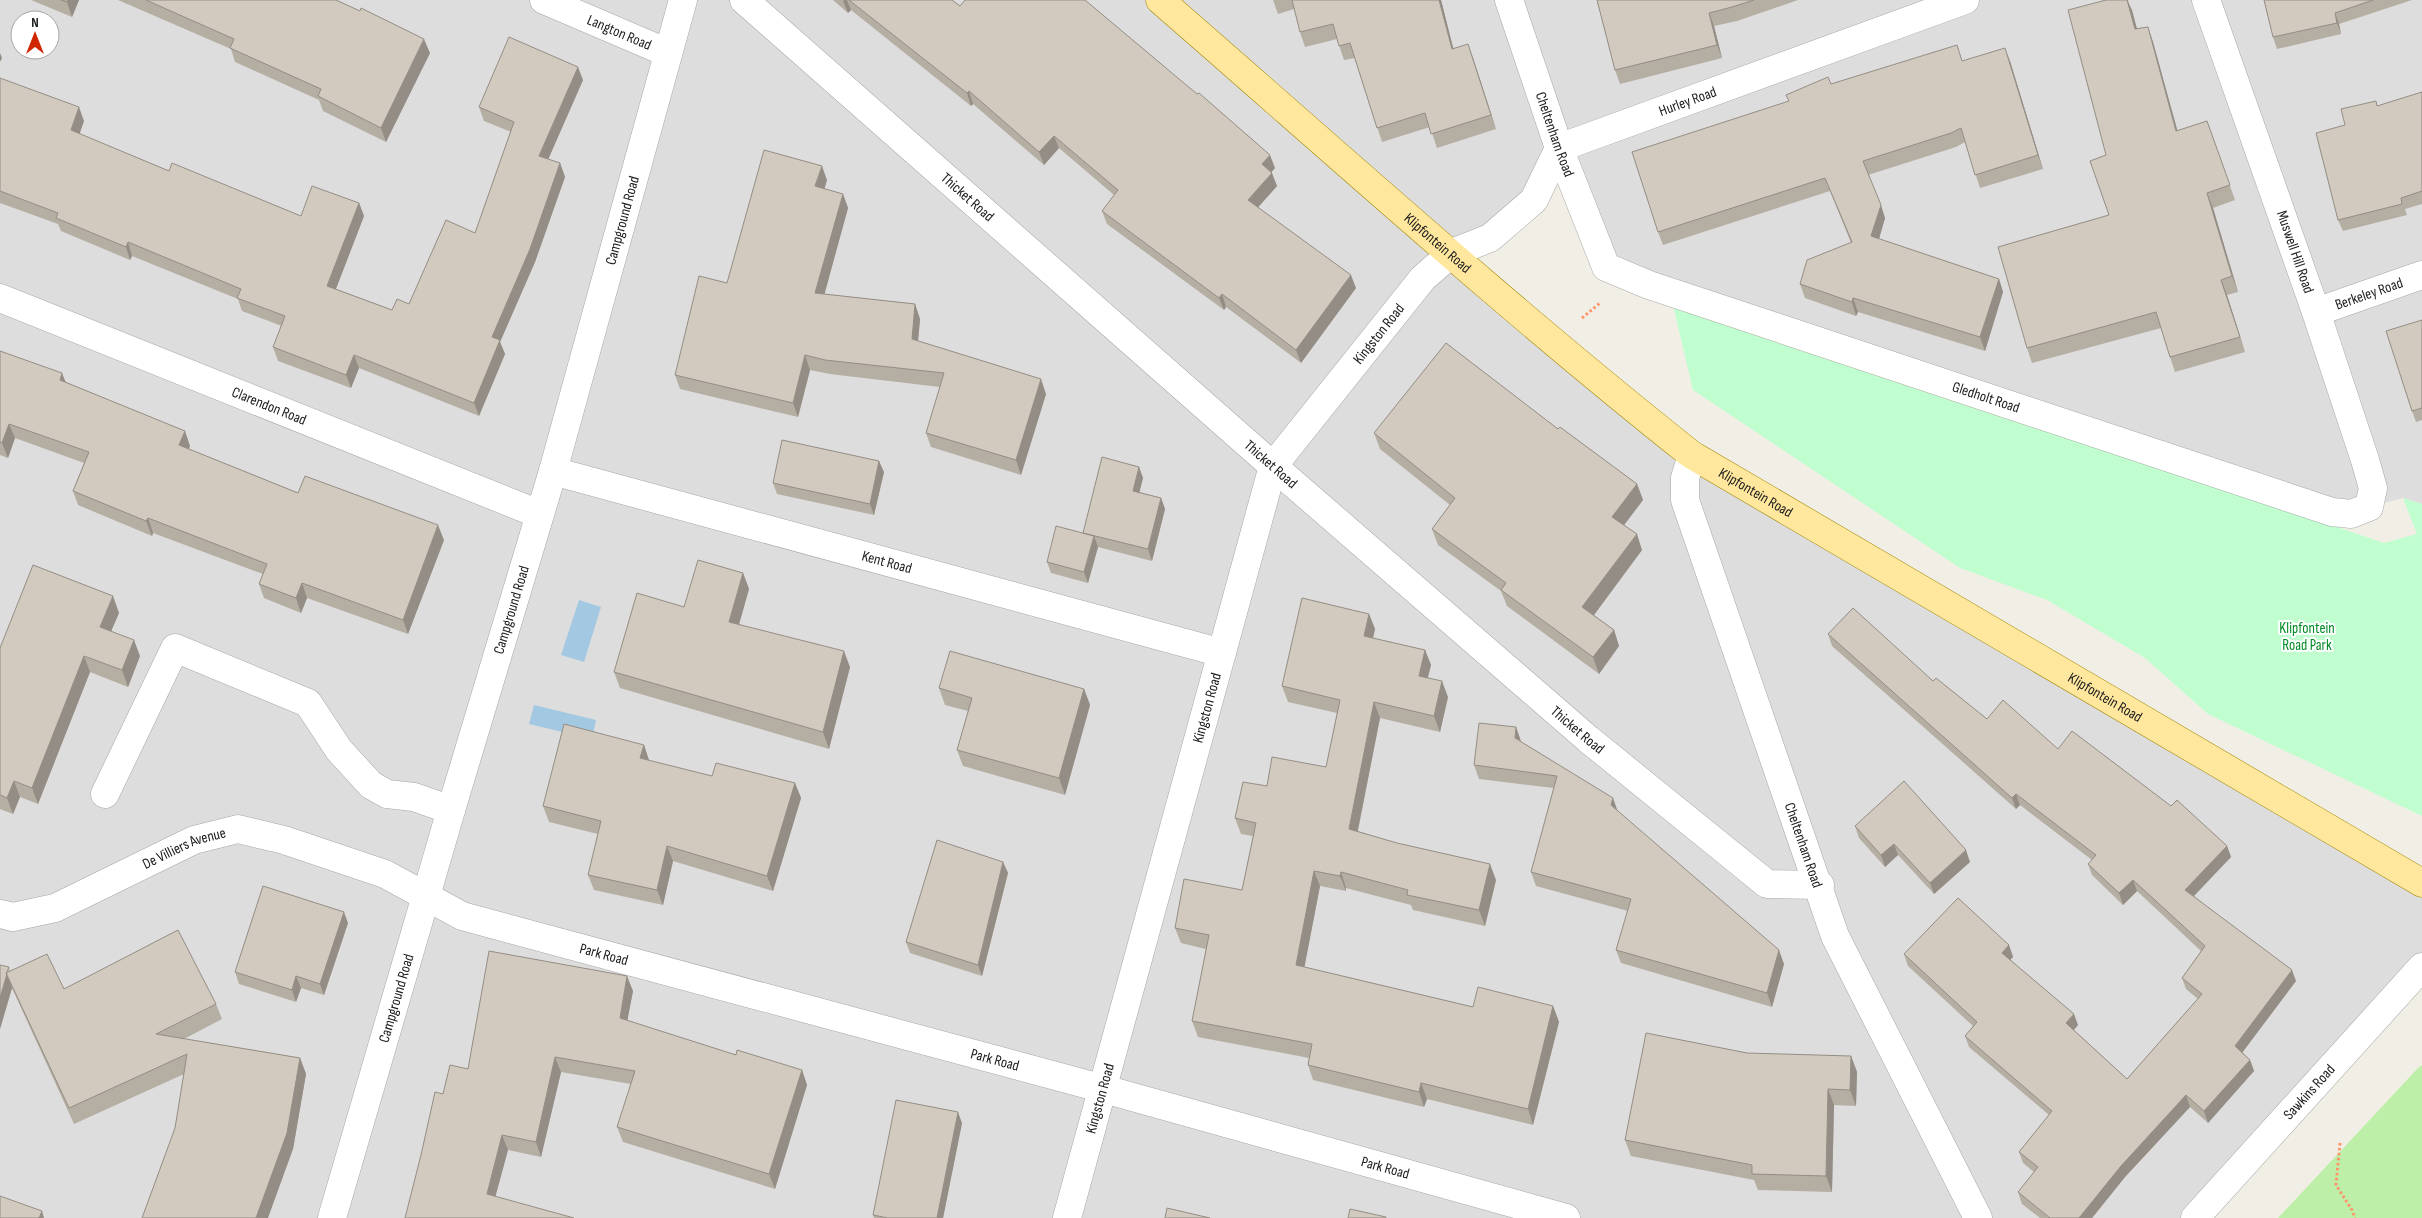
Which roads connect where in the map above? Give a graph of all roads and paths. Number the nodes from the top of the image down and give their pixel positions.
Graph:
1 (544, 0) edge
2 (683, 0) edge
3 (744, 0) edge
4 (1160, 0) edge
5 (1510, 0) edge
6 (1965, 0) edge
7 (2206, 0) edge
8 (668, 54) junction
9 (1559, 148) junction
10 (1452, 254) junction
11 (1606, 267) joint
12 (2422, 275) edge
13 (0, 298) edge
14 (1607, 298) dead end
15 (2316, 312) junction
16 (1580, 320) dead end
17 (1692, 455) junction
18 (1273, 466) junction
19 (553, 471) junction
20 (2368, 507) joint
21 (539, 514) junction
22 (1222, 653) junction
23 (105, 794) dead end
24 (451, 810) junction
25 (2422, 883) edge
26 (1820, 885) junction
27 (426, 896) junction
28 (0, 914) edge
29 (2422, 966) edge
30 (1104, 1089) junction
31 (2340, 1143) dead end
32 (332, 1218) edge
33 (1067, 1218) edge
34 (1566, 1218) edge
35 (1978, 1218) edge
36 (2196, 1218) edge
37 (2355, 1218) edge

1 - 8 street, Langton Road
2 - 8 street, Campground Road
3 - 18 street, Thicket Road
4 - 10 main road, Klipfontein Road
5 - 9 street, Cheltenham Road
6 - 9 street, Hurley Road
7 - 15 street, Muswell Hill Road
8 - 19 street, Campground Road
9 - 10 street
9 - 11 street, Cheltenham Road
10 - 17 main road, Klipfontein Road
10 - 18 street, Kingston Road
11 - 20 street, Gledholt Road
12 - 15 street, Berkeley Road
13 - 21 street, Clarendon Road
14 - 16 path
15 - 20 street, Muswell Hill Road
17 - 25 main road, Klipfontein Road
17 - 26 street, Cheltenham Road
18 - 22 street, Kingston Road
18 - 26 street, Thicket Road
19 - 21 street, Campground Road
19 - 22 street, Kent Road
21 - 24 street, Campground Road
22 - 30 street, Kingston Road
23 - 24 street
24 - 27 street, Campground Road
26 - 35 street, Cheltenham Road
27 - 28 street, De Villiers Avenue
27 - 30 street, Park Road
27 - 32 street, Campground Road
29 - 36 street, Sawkins Road
30 - 33 street, Kingston Road
30 - 34 street, Park Road
31 - 37 path

